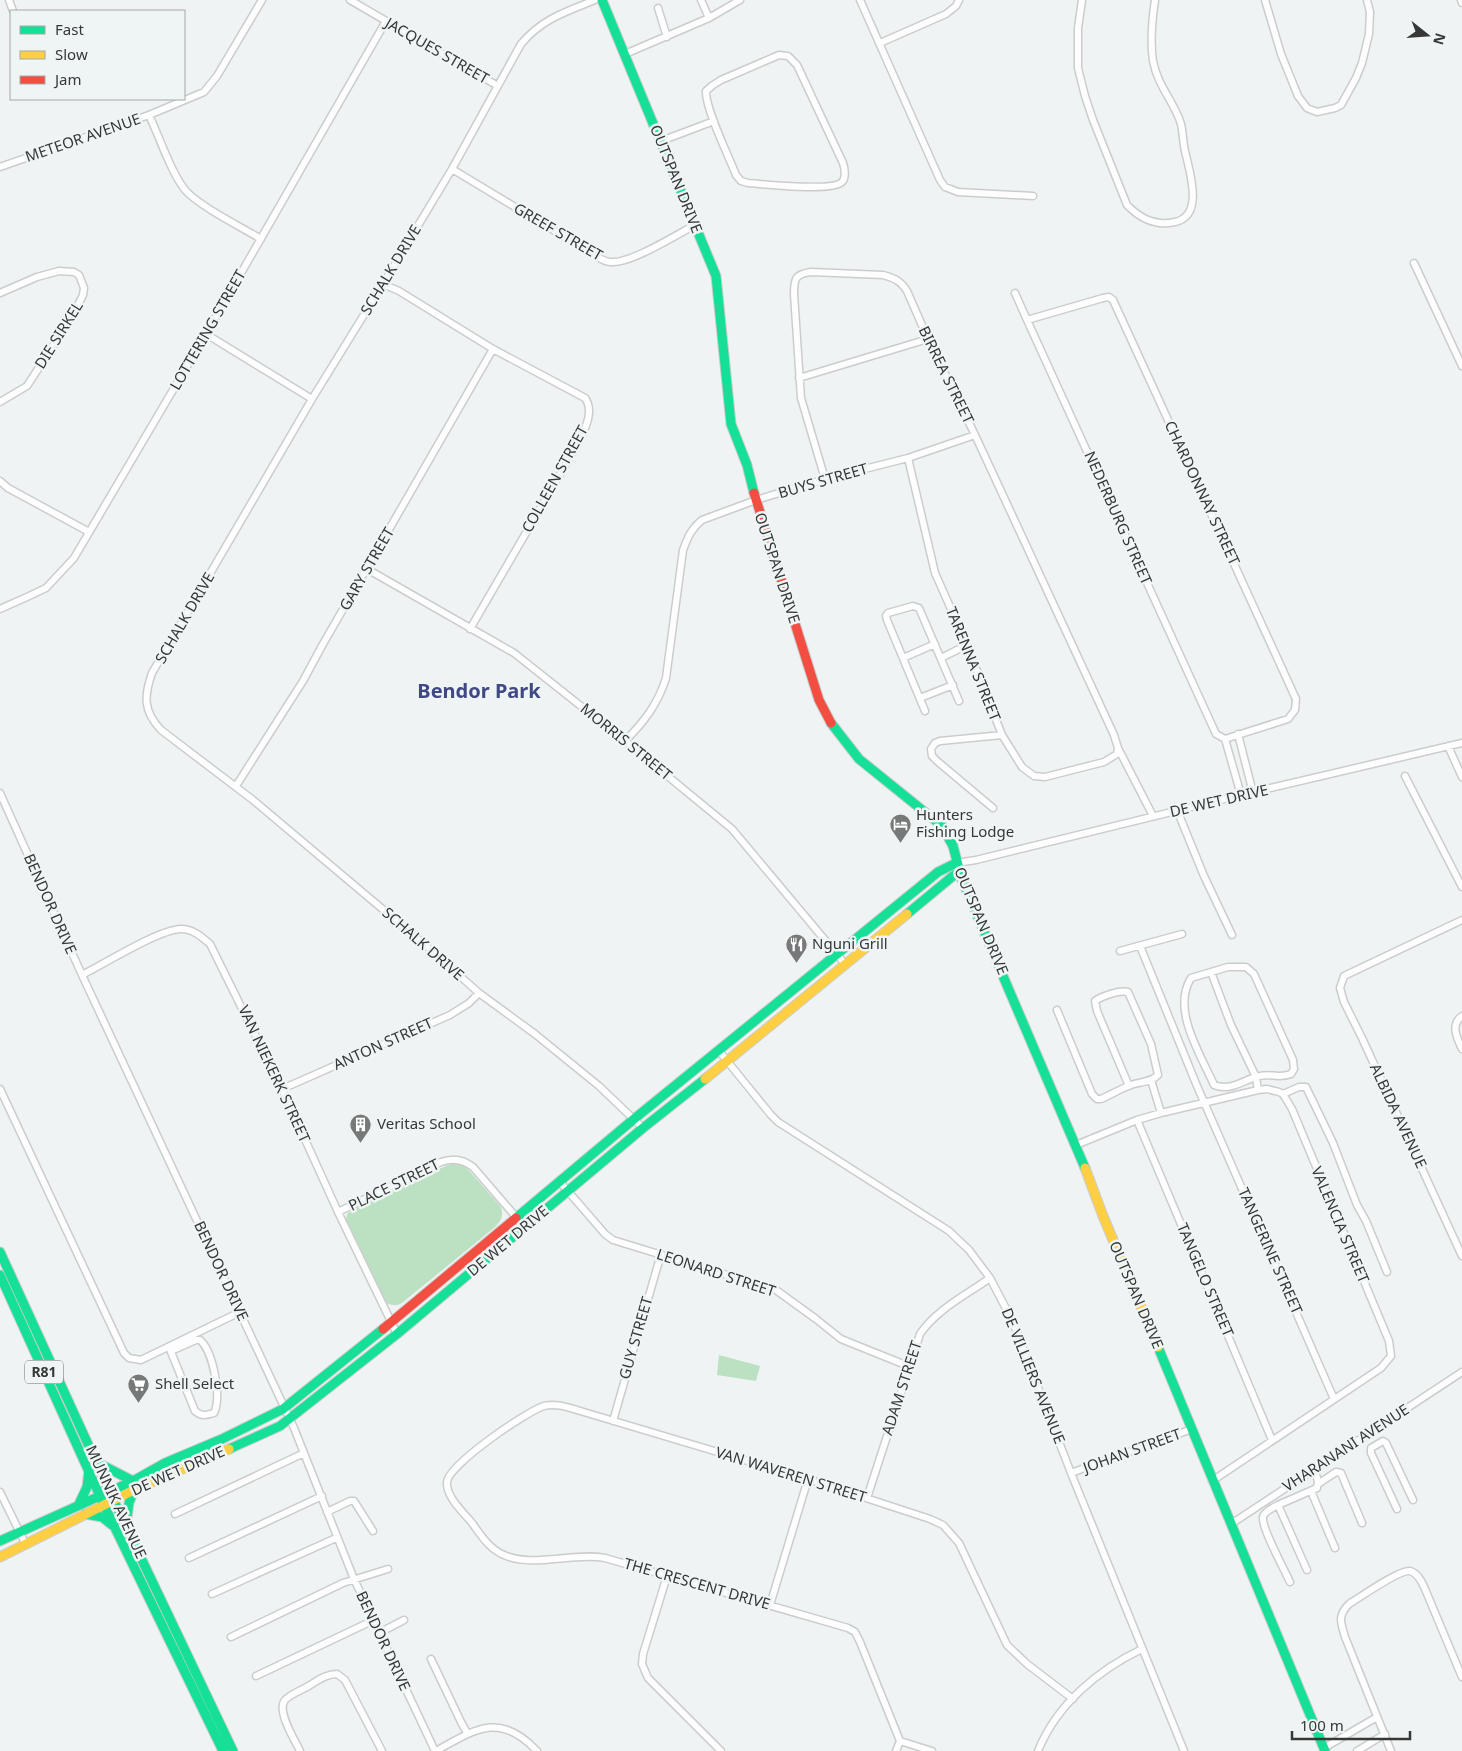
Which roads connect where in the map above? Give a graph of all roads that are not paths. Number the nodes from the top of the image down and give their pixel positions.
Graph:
1 (262, 0) edge
2 (350, 0) edge
3 (594, 0) edge
4 (602, 0) edge
5 (700, 0) edge
6 (740, 0) edge
7 (860, 0) edge
8 (959, 0) edge
9 (1082, 0) edge
10 (1155, 0) edge
11 (1265, 0) edge
12 (1367, 0) edge
13 (658, 8) dead end
14 (709, 18) junction
15 (386, 21) junction
16 (667, 37) junction
17 (880, 43) junction
18 (624, 54) junction
19 (498, 86) junction
20 (149, 115) junction
21 (714, 120) junction
22 (661, 141) junction
23 (0, 167) edge
24 (452, 169) junction
25 (1032, 196) dead end
26 (695, 225) junction
27 (261, 239) junction
28 (1414, 263) dead end
29 (384, 284) junction
30 (0, 293) edge
31 (1015, 293) dead end
32 (1027, 320) junction
33 (206, 334) junction
34 (928, 339) junction
35 (493, 349) junction
36 (1462, 366) edge
37 (799, 378) junction
38 (312, 399) junction
39 (0, 402) edge
40 (975, 435) junction
41 (908, 458) junction
42 (825, 479) junction
43 (0, 481) edge
44 (756, 500) junction
45 (89, 532) junction
46 (367, 569) junction
47 (0, 609) edge
48 (470, 629) junction
49 (935, 644) junction
50 (967, 645) junction
51 (903, 658) junction
52 (941, 658) junction
53 (953, 685) junction
54 (920, 698) junction
55 (960, 701) dead end
56 (925, 711) dead end
57 (1238, 734) junction
58 (1002, 735) junction
59 (1225, 740) junction
60 (625, 741) junction
61 (1462, 743) edge
62 (1448, 746) junction
63 (1117, 751) junction
64 (1405, 776) dead end
65 (1462, 777) edge
66 (236, 786) junction
67 (0, 793) edge
68 (1253, 793) junction
69 (1241, 795) junction
70 (993, 808) dead end
71 (1177, 810) junction
72 (1152, 816) junction
73 (958, 867) junction
74 (1462, 886) edge
75 (1462, 920) edge
76 (1182, 934) dead end
77 (1232, 935) dead end
78 (1140, 946) junction
79 (1120, 951) dead end
80 (837, 954) junction
81 (845, 964) junction
82 (1211, 972) junction
83 (82, 975) junction
84 (479, 993) junction
85 (1057, 1010) dead end
86 (1462, 1016) edge
87 (1462, 1049) edge
88 (719, 1051) junction
89 (728, 1061) junction
90 (1256, 1077) junction
91 (1151, 1080) junction
92 (1129, 1086) junction
93 (0, 1089) edge
94 (282, 1089) junction
95 (1258, 1090) junction
96 (1283, 1094) junction
97 (1205, 1103) junction
98 (1161, 1113) junction
99 (634, 1119) junction
100 (1137, 1120) junction
101 (643, 1128) junction
102 (1076, 1145) junction
103 (560, 1182) junction
104 (568, 1192) junction
105 (338, 1212) junction
106 (516, 1217) junction
107 (0, 1252) edge
108 (661, 1254) junction
109 (1462, 1256) edge
110 (1387, 1272) dead end
111 (0, 1276) edge
112 (990, 1278) junction
113 (240, 1312) junction
114 (391, 1323) junction
115 (397, 1334) junction
116 (170, 1349) junction
117 (908, 1366) junction
118 (1462, 1372) edge
119 (1334, 1399) junction
120 (283, 1408) junction
121 (289, 1420) junction
122 (613, 1421) junction
123 (1192, 1429) junction
124 (1373, 1431) junction
125 (1272, 1440) junction
126 (1379, 1442) junction
127 (304, 1453) junction
128 (98, 1462) junction
129 (89, 1469) junction
130 (1314, 1469) junction
131 (1071, 1473) junction
132 (808, 1480) junction
133 (447, 1481) joint
134 (1212, 1481) junction
135 (1318, 1484) junction
136 (133, 1485) junction
137 (111, 1490) junction
138 (1312, 1491) junction
139 (0, 1492) edge
140 (100, 1496) junction
141 (322, 1496) junction
142 (867, 1498) junction
143 (114, 1500) junction
144 (1413, 1500) dead end
145 (79, 1504) junction
146 (104, 1505) junction
147 (1278, 1505) junction
148 (1397, 1509) dead end
149 (327, 1512) junction
150 (85, 1514) junction
151 (175, 1514) dead end
152 (1362, 1523) dead end
153 (1230, 1524) junction
154 (126, 1526) junction
155 (117, 1529) junction
156 (373, 1531) dead end
157 (19, 1532) junction
158 (336, 1538) junction
159 (0, 1541) edge
160 (25, 1543) junction
161 (1335, 1548) dead end
162 (0, 1557) edge
163 (189, 1558) dead end
164 (388, 1569) dead end
165 (1306, 1570) dead end
166 (667, 1576) junction
167 (354, 1579) junction
168 (1290, 1582) dead end
169 (212, 1594) dead end
170 (770, 1605) junction
171 (374, 1620) junction
172 (404, 1620) dead end
173 (379, 1633) junction
174 (231, 1637) dead end
175 (1142, 1649) junction
176 (432, 1659) dead end
177 (256, 1676) dead end
178 (1462, 1677) edge
179 (1072, 1699) junction
180 (1377, 1716) junction
181 (468, 1733) junction
182 (1384, 1734) junction
183 (900, 1741) junction
184 (1324, 1749) edge
185 (1358, 1750) edge
186 (223, 1751) edge
187 (233, 1751) edge
188 (300, 1751) edge
189 (382, 1751) edge
190 (436, 1751) edge
191 (537, 1751) edge
192 (721, 1751) edge
193 (896, 1751) edge
194 (932, 1751) edge
195 (1038, 1751) edge
196 (1184, 1751) edge
197 (1391, 1751) edge

1 - 20 street, METEOR AVENUE
2 - 15 street, JACQUES STREET
3 - 19 street, SCHALK DRIVE
4 - 18 street, OUTSPAN DRIVE
5 - 14 street
6 - 14 street
7 - 17 street
8 - 17 street
9 - 10 street
11 - 12 street
13 - 16 street
14 - 16 street
15 - 19 street, JACQUES STREET
15 - 27 street, LOTTERING STREET
16 - 18 street
17 - 25 street
18 - 22 street, OUTSPAN DRIVE
19 - 24 street, SCHALK DRIVE
20 - 23 street, METEOR AVENUE
20 - 27 street
21 - 21 street
21 - 22 street
22 - 26 street, OUTSPAN DRIVE
24 - 26 street, GREEF STREET
24 - 29 street, SCHALK DRIVE
26 - 44 street, OUTSPAN DRIVE
27 - 33 street, LOTTERING STREET
28 - 36 street
29 - 35 street, COLLEEN STREET
29 - 38 street, SCHALK DRIVE
30 - 39 street, DIE SIRKEL
31 - 32 street, NEDERBURG STREET
32 - 57 street, CHARDONNAY STREET
32 - 59 street, NEDERBURG STREET
33 - 38 street
33 - 45 street, LOTTERING STREET
34 - 37 street
34 - 37 street, BIRREA STREET
34 - 40 street, BIRREA STREET
35 - 46 street, GARY STREET
35 - 48 street, COLLEEN STREET
37 - 42 street, BIRREA STREET
38 - 66 street, SCHALK DRIVE
40 - 41 street, BUYS STREET
40 - 63 street, BIRREA STREET
41 - 42 street, BUYS STREET
41 - 50 street, TARENNA STREET
42 - 44 street, BUYS STREET
43 - 45 street
44 - 60 street, BUYS STREET
44 - 73 street, OUTSPAN DRIVE
45 - 47 street, LOTTERING STREET
46 - 48 street, MORRIS STREET
46 - 66 street, GARY STREET
48 - 60 street, MORRIS STREET
49 - 51 street
49 - 51 street
49 - 52 street
50 - 52 street
50 - 58 street, TARENNA STREET
51 - 54 street
52 - 53 street
53 - 54 street
53 - 55 street
54 - 56 street
57 - 59 street
57 - 68 street
58 - 63 street, TARENNA STREET
58 - 70 street
59 - 69 street, NEDERBURG STREET
60 - 80 street, MORRIS STREET
61 - 62 street, DE WET DRIVE
62 - 65 street
62 - 68 street, DE WET DRIVE
63 - 72 street, BIRREA STREET
64 - 74 street
66 - 84 street, SCHALK DRIVE
67 - 83 street, BENDOR DRIVE
68 - 69 street, DE WET DRIVE
69 - 71 street, DE WET DRIVE
71 - 72 street, DE WET DRIVE
71 - 77 street
72 - 73 street, DE WET DRIVE
73 - 80 street, DE WET DRIVE
73 - 81 street, DE WET DRIVE
73 - 102 street, OUTSPAN DRIVE
75 - 109 street, ALBIDA AVENUE
76 - 78 street
78 - 79 street
78 - 97 street, TANGERINE STREET
80 - 81 street, MORRIS STREET
80 - 88 street, DE WET DRIVE
81 - 89 street, DE WET DRIVE
82 - 90 street
82 - 90 street
82 - 90 street
83 - 94 street, VAN NIEKERK STREET
83 - 113 street, BENDOR DRIVE
84 - 94 street, ANTON STREET
84 - 99 street, SCHALK DRIVE
85 - 92 street
86 - 87 street
88 - 89 street, DE VILLIERS AVENUE
88 - 99 street, DE WET DRIVE
89 - 101 street, DE WET DRIVE
89 - 112 street, DE VILLIERS AVENUE
90 - 95 street
91 - 92 street
91 - 92 street
91 - 98 street
93 - 116 street
94 - 105 street, VAN NIEKERK STREET
95 - 96 street
95 - 97 street
96 - 110 street
96 - 119 street, VALENCIA STREET
97 - 98 street
97 - 119 street, TANGERINE STREET
98 - 100 street
99 - 101 street, SCHALK DRIVE
99 - 103 street, DE WET DRIVE
100 - 102 street
100 - 125 street, TANGELO STREET
101 - 104 street, DE WET DRIVE
102 - 123 street, OUTSPAN DRIVE
103 - 104 street, LEONARD STREET
103 - 106 street, DE WET DRIVE
104 - 108 street, LEONARD STREET
104 - 115 street, DE WET DRIVE
105 - 106 street, PLACE STREET
105 - 114 street, VAN NIEKERK STREET
106 - 114 street, DE WET DRIVE
107 - 128 street, MUNNIK AVENUE / R81
108 - 117 street, LEONARD STREET
108 - 122 street, GUY STREET
111 - 129 street, MUNNIK AVENUE / R81
112 - 117 street, ADAM STREET
112 - 131 street, DE VILLIERS AVENUE
113 - 116 street
113 - 120 street, BENDOR DRIVE
114 - 115 street, VAN NIEKERK STREET
114 - 120 street, DE WET DRIVE
115 - 121 street, DE WET DRIVE
116 - 116 street
117 - 142 street, ADAM STREET
118 - 124 street, VHARANANI AVENUE
119 - 125 street, VALENCIA STREET
120 - 121 street, BENDOR DRIVE
120 - 136 street, DE WET DRIVE
121 - 127 street, BENDOR DRIVE
121 - 136 street, DE WET DRIVE
122 - 132 street, VAN WAVEREN STREET
122 - 133 street, VAN WAVEREN STREET
123 - 131 street, JOHAN STREET
123 - 134 street, OUTSPAN DRIVE
124 - 126 street
124 - 130 street, VHARANANI AVENUE
125 - 134 street, VALENCIA STREET
126 - 144 street
126 - 148 street
127 - 141 street, BENDOR DRIVE
127 - 151 street
128 - 136 street
128 - 137 street, MUNNIK AVENUE / R81
129 - 140 street, MUNNIK AVENUE / R81
129 - 145 street
130 - 135 street
130 - 153 street, VHARANANI AVENUE
131 - 175 street, DE VILLIERS AVENUE
132 - 142 street, VAN WAVEREN STREET
132 - 170 street
133 - 166 street, THE CRESCENT DRIVE
134 - 153 street, OUTSPAN DRIVE
135 - 138 street
135 - 152 street
136 - 137 street, DE WET DRIVE
136 - 143 street, DE WET DRIVE
136 - 154 street
137 - 140 street, DE WET DRIVE
137 - 143 street, MUNNIK AVENUE / R81
138 - 147 street
138 - 161 street
139 - 157 street
140 - 145 street, DE WET DRIVE
140 - 146 street, MUNNIK AVENUE / R81
141 - 149 street, BENDOR DRIVE
141 - 163 street
142 - 179 street, VAN WAVEREN STREET
143 - 146 street, DE WET DRIVE
143 - 154 street, MUNNIK AVENUE / R81
145 - 157 street, DE WET DRIVE
146 - 150 street, DE WET DRIVE
146 - 155 street, MUNNIK AVENUE / R81
147 - 165 street
147 - 168 street
149 - 156 street
149 - 158 street, BENDOR DRIVE
150 - 155 street
150 - 160 street, DE WET DRIVE
153 - 184 street, OUTSPAN DRIVE
154 - 187 street, MUNNIK AVENUE / R81
155 - 186 street, MUNNIK AVENUE / R81
157 - 159 street, DE WET DRIVE
157 - 160 street
158 - 167 street, BENDOR DRIVE
158 - 169 street
160 - 162 street, DE WET DRIVE
164 - 167 street
166 - 170 street, THE CRESCENT DRIVE
166 - 192 street
167 - 171 street, BENDOR DRIVE
167 - 174 street
170 - 183 street, THE CRESCENT DRIVE
171 - 173 street, BENDOR DRIVE
171 - 177 street
172 - 173 street
173 - 190 street, BENDOR DRIVE
175 - 179 street
175 - 196 street, DE VILLIERS AVENUE
176 - 181 street
178 - 180 street
179 - 195 street
180 - 182 street
180 - 184 street
181 - 190 street
181 - 191 street
182 - 185 street
182 - 197 street
183 - 193 street
183 - 194 street
188 - 189 street

